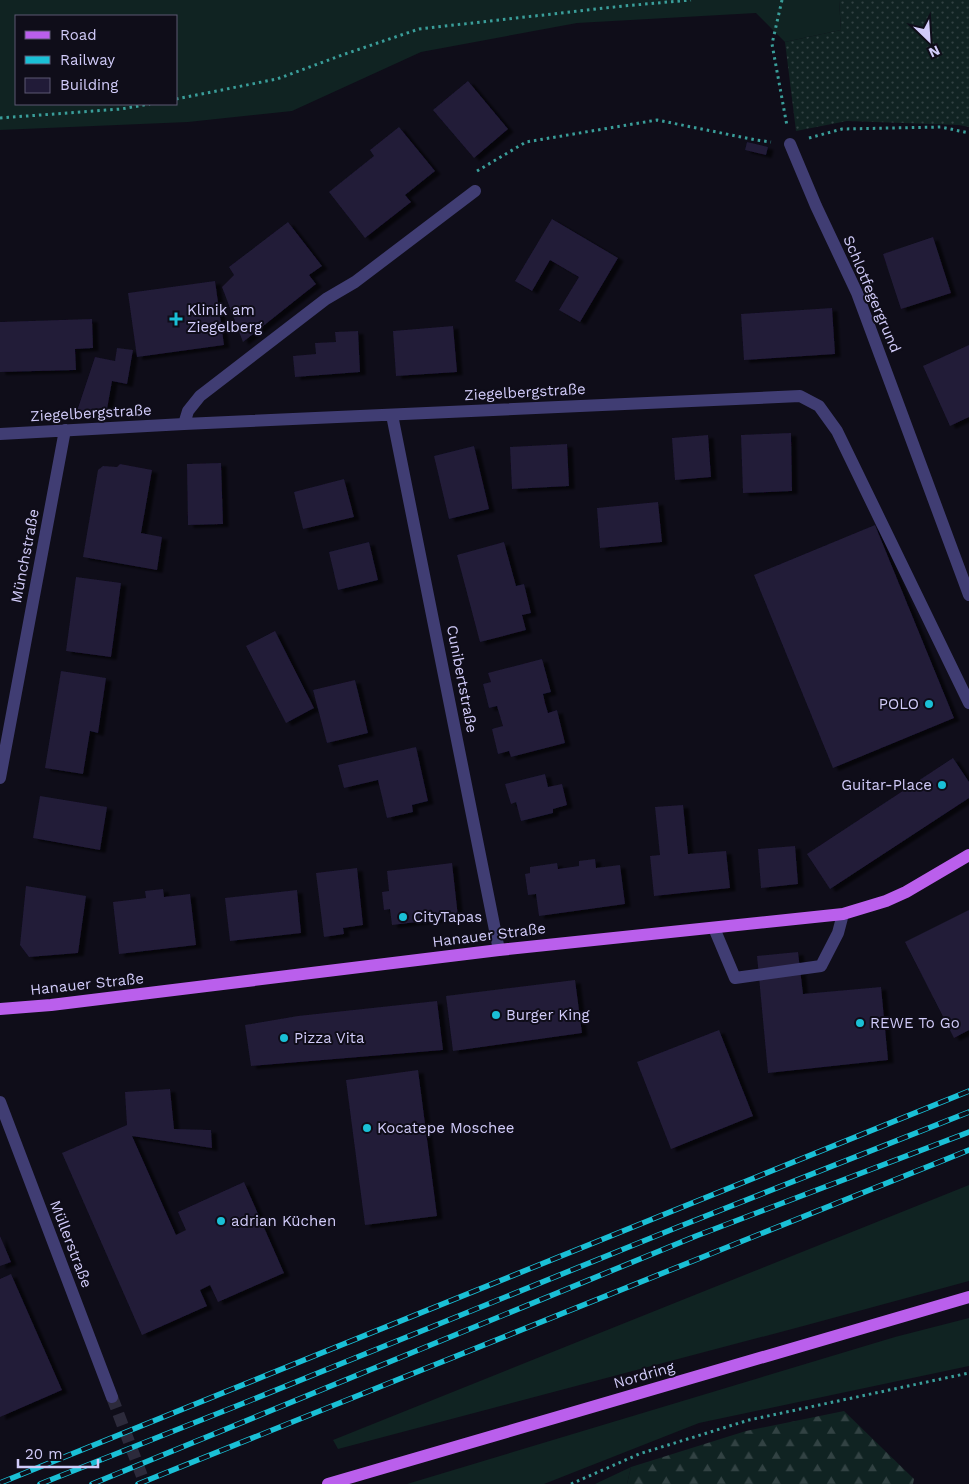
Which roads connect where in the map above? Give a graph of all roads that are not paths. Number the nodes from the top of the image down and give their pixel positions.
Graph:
1 (790, 144) road end
2 (475, 191) dead end
3 (392, 415) junction
4 (184, 424) junction
5 (65, 430) junction
6 (0, 434) edge
7 (969, 595) edge
8 (969, 703) edge
9 (0, 778) edge
10 (969, 855) edge
11 (844, 914) junction
12 (714, 928) junction
13 (499, 950) junction
14 (0, 1009) edge
15 (0, 1102) edge
16 (969, 1297) edge
17 (112, 1397) tunnel mouth
18 (328, 1484) edge

1 - 7 street, Schlotfegergrund
2 - 4 street
3 - 4 street, Ziegelbergstraße
3 - 8 street, Ziegelbergstraße
3 - 13 street, Cunibertstraße
4 - 5 street, Ziegelbergstraße
5 - 6 street, Ziegelbergstraße
5 - 9 street, Münchstraße
10 - 11 main road, Hanauer Straße
11 - 12 main road, Hanauer Straße
11 - 12 street
12 - 13 main road, Hanauer Straße
13 - 14 main road, Hanauer Straße
15 - 17 street, Müllerstraße
16 - 18 main road, Nordring

